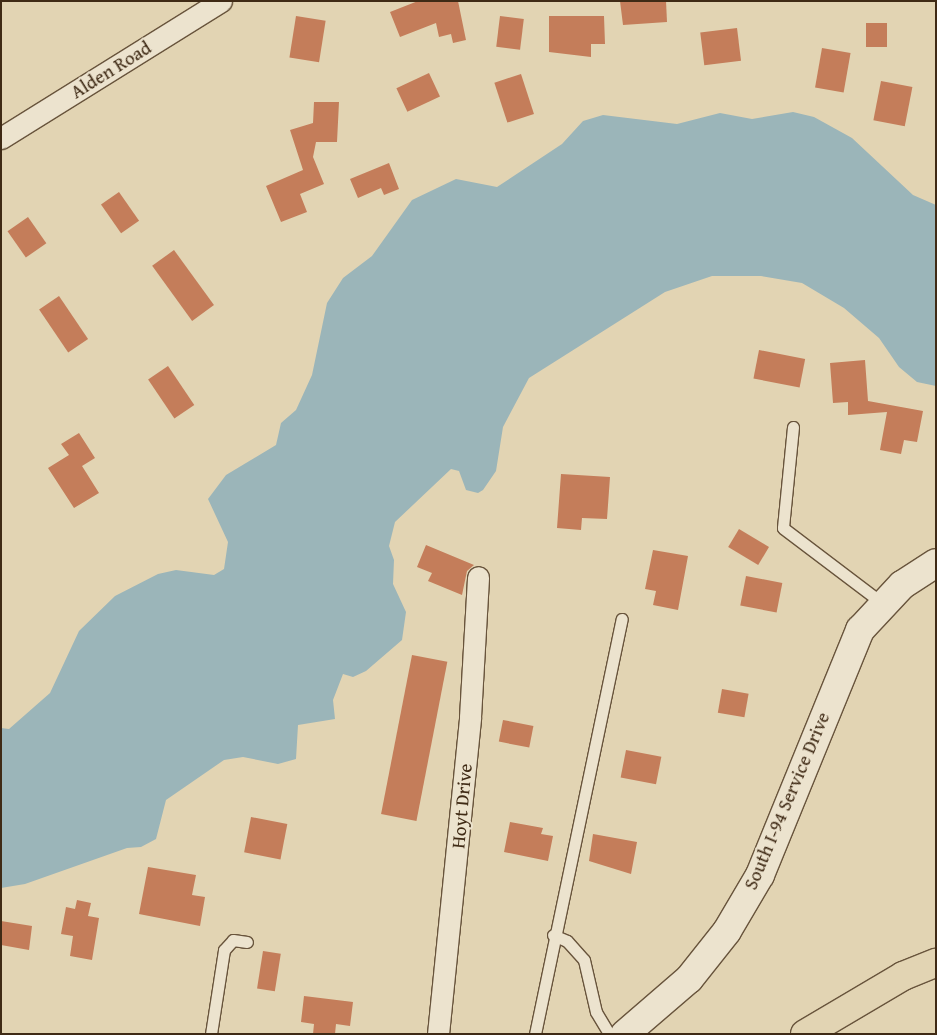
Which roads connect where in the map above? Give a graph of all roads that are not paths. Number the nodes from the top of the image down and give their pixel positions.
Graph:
1 (221, 1) edge
2 (1, 138) edge
3 (793, 427) dead end
4 (936, 563) edge
5 (478, 577) dead end
6 (882, 603) junction
7 (622, 620) dead end
8 (553, 935) junction
9 (247, 942) dead end
10 (936, 963) edge
11 (211, 1034) edge
12 (438, 1034) edge
13 (535, 1034) edge
14 (609, 1034) edge
15 (625, 1034) edge
16 (805, 1034) edge

1 - 2 street, Alden Road
3 - 6 lane
4 - 6 street, South I-94 Service Drive
5 - 12 street, Hoyt Drive
6 - 15 street, South I-94 Service Drive
7 - 8 lane
8 - 13 lane
8 - 14 lane
9 - 11 lane
10 - 16 highway

